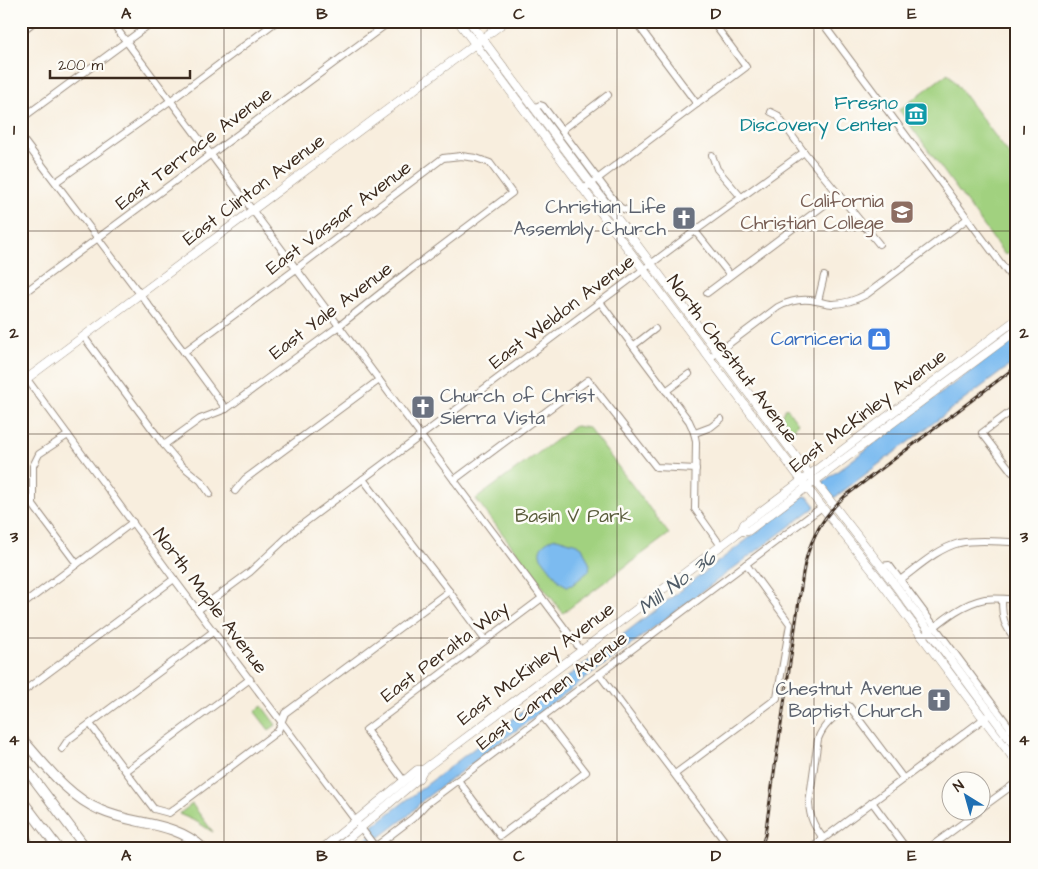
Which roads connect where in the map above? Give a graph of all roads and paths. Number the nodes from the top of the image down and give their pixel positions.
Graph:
1 (35, 21) edge
2 (111, 21) edge
3 (154, 21) edge
4 (277, 21) edge
5 (458, 21) edge
6 (469, 21) edge
7 (506, 21) edge
8 (634, 21) edge
9 (712, 21) edge
10 (821, 21) edge
11 (382, 24) edge
12 (21, 32) edge
13 (482, 39) junction
14 (126, 42) junction
15 (475, 44) junction
16 (608, 95) dead end
17 (170, 101) junction
18 (697, 104) junction
19 (534, 108) junction
20 (771, 112) dead end
21 (21, 120) edge
22 (562, 130) junction
23 (21, 137) edge
24 (804, 152) junction
25 (712, 155) dead end
26 (211, 156) junction
27 (597, 178) junction
28 (56, 182) junction
29 (587, 186) junction
30 (512, 193) joint
31 (839, 194) junction
32 (741, 197) junction
33 (626, 210) dead end
34 (253, 211) junction
35 (967, 219) junction
36 (695, 231) junction
37 (98, 239) junction
38 (879, 244) dead end
39 (651, 264) junction
40 (644, 269) junction
41 (296, 270) junction
42 (730, 275) junction
43 (824, 276) dead end
44 (1017, 285) edge
45 (707, 293) dead end
46 (21, 295) edge
47 (140, 295) junction
48 (818, 301) junction
49 (600, 302) junction
50 (1017, 319) edge
51 (339, 326) junction
52 (655, 329) dead end
53 (1017, 330) edge
54 (84, 337) junction
55 (633, 346) junction
56 (184, 352) junction
57 (718, 353) junction
58 (710, 358) junction
59 (21, 371) edge
60 (689, 374) dead end
61 (722, 375) junction
62 (379, 380) junction
63 (24, 381) edge
64 (666, 391) junction
65 (921, 391) junction
66 (1017, 407) edge
67 (226, 409) junction
68 (762, 412) junction
69 (721, 419) dead end
70 (695, 433) junction
71 (68, 435) junction
72 (421, 436) junction
73 (164, 445) junction
74 (864, 445) junction
75 (696, 469) junction
76 (1017, 472) edge
77 (363, 480) junction
78 (454, 480) junction
79 (811, 483) junction
80 (235, 491) dead end
81 (210, 494) dead end
82 (820, 504) junction
83 (836, 511) junction
84 (133, 522) junction
85 (1017, 542) edge
86 (721, 546) junction
87 (76, 564) junction
88 (746, 564) junction
89 (880, 566) junction
90 (875, 574) junction
91 (174, 579) junction
92 (900, 580) junction
93 (898, 590) junction
94 (449, 591) junction
95 (542, 598) junction
96 (1002, 599) junction
97 (1017, 600) edge
98 (21, 606) edge
99 (198, 610) junction
100 (932, 629) junction
101 (214, 632) junction
102 (922, 637) junction
103 (485, 640) junction
104 (1017, 642) edge
105 (581, 650) junction
106 (599, 674) junction
107 (250, 679) junction
108 (21, 694) edge
109 (987, 716) junction
110 (543, 717) junction
111 (282, 722) junction
112 (90, 724) junction
113 (1017, 724) edge
114 (1010, 729) junction
115 (1017, 737) edge
116 (21, 738) edge
117 (62, 749) dead end
118 (1017, 749) edge
119 (21, 762) edge
120 (1017, 763) edge
121 (423, 770) junction
122 (126, 771) junction
123 (674, 774) junction
124 (903, 778) junction
125 (458, 780) junction
126 (404, 781) junction
127 (1017, 782) edge
128 (21, 799) edge
129 (872, 802) junction
130 (990, 802) edge
131 (964, 822) edge
132 (21, 826) edge
133 (360, 828) junction
134 (823, 838) junction
135 (726, 843) dead end
136 (375, 847) edge
137 (29, 848) edge
138 (58, 848) edge
139 (86, 848) edge
140 (203, 848) edge
141 (323, 848) edge
142 (337, 848) edge
143 (811, 848) edge
144 (906, 848) edge
145 (930, 848) edge

1 - 12 street
2 - 14 street
3 - 14 street
4 - 17 street
5 - 15 main road, North Chestnut Avenue
6 - 13 main road, North Chestnut Avenue
7 - 13 main road, East Clinton Avenue
8 - 18 street
9 - 18 street
10 - 35 street
11 - 26 street, East Terrace Avenue
13 - 15 main road, East Clinton Avenue
13 - 19 main road, North Chestnut Avenue
14 - 17 street
14 - 21 street
15 - 29 main road, North Chestnut Avenue
15 - 34 main road, East Clinton Avenue
16 - 22 street
17 - 26 street
17 - 28 street
18 - 27 street
19 - 22 street, North Chestnut Avenue
19 - 29 main road, North Chestnut Avenue
20 - 24 street
22 - 27 street, North Chestnut Avenue
23 - 28 street
24 - 31 street
24 - 32 street, East Weldon Avenue
25 - 32 street
26 - 34 street
26 - 37 street, East Terrace Avenue
27 - 29 street
27 - 33 street, North Chestnut Avenue
28 - 37 street
29 - 39 main road, North Chestnut Avenue
29 - 40 main road, North Chestnut Avenue
30 - 41 street, East Vassar Avenue
30 - 51 street, East Yale Avenue
31 - 38 street
31 - 42 street
32 - 36 street, East Weldon Avenue
34 - 41 street
34 - 47 main road, East Clinton Avenue
35 - 44 street
35 - 48 street
36 - 39 street, East Weldon Avenue
36 - 42 street
37 - 46 street, East Terrace Avenue
37 - 47 street
39 - 40 street, East Weldon Avenue
39 - 57 main road, North Chestnut Avenue
40 - 49 street, East Weldon Avenue
40 - 58 main road, North Chestnut Avenue
41 - 51 street
41 - 56 street, East Vassar Avenue
42 - 45 street
43 - 48 street
47 - 54 main road, East Clinton Avenue
47 - 56 street
48 - 57 street
49 - 55 street
49 - 72 street, East Weldon Avenue
50 - 65 main road, East McKinley Avenue
51 - 62 street
51 - 67 street, East Yale Avenue
52 - 55 street
53 - 74 main road, East McKinley Avenue
54 - 63 main road, East Clinton Avenue
54 - 73 street
55 - 64 street
56 - 67 street
57 - 58 street
57 - 68 main road, North Chestnut Avenue
58 - 61 main road, North Chestnut Avenue
59 - 63 street, North Maple Avenue
60 - 64 street
61 - 68 main road
61 - 79 main road, North Chestnut Avenue
62 - 72 street
62 - 80 street
63 - 71 street, North Maple Avenue
64 - 70 street
65 - 74 main road
65 - 79 main road, East McKinley Avenue
66 - 76 street
67 - 73 street, East Yale Avenue
68 - 79 main road, North Chestnut Avenue
69 - 70 street
70 - 75 street
71 - 84 street, North Maple Avenue
71 - 87 street
72 - 77 street, East Weldon Avenue
72 - 78 street
73 - 81 street
74 - 79 main road, East McKinley Avenue
75 - 78 street
75 - 86 street
77 - 94 street
77 - 99 street, East Weldon Avenue
78 - 95 street
79 - 82 main road, North Chestnut Avenue
79 - 83 main road, North Chestnut Avenue
79 - 86 main road, East McKinley Avenue
82 - 83 main road
82 - 88 street, East Carmen Avenue
82 - 90 main road, North Chestnut Avenue
83 - 89 main road, North Chestnut Avenue
84 - 87 street
84 - 91 street, North Maple Avenue
85 - 92 street
86 - 105 main road, East McKinley Avenue
87 - 98 street
88 - 106 street, East Carmen Avenue
88 - 123 street
89 - 92 street
89 - 93 main road, North Chestnut Avenue
90 - 93 main road
90 - 102 main road, North Chestnut Avenue
91 - 99 street, North Maple Avenue
91 - 108 street
92 - 100 street
93 - 100 main road, North Chestnut Avenue
94 - 103 street
94 - 111 street
95 - 103 street, East Peralta Way
95 - 105 street
96 - 97 street
96 - 100 street
96 - 104 street
99 - 101 street, North Maple Avenue
100 - 102 street
100 - 109 main road, North Chestnut Avenue
100 - 114 street
101 - 107 street, North Maple Avenue
101 - 112 street
102 - 109 main road, North Chestnut Avenue
103 - 126 street, East Peralta Way
105 - 121 main road, East McKinley Avenue
106 - 110 street, East Carmen Avenue
106 - 123 street
107 - 111 street, North Maple Avenue
107 - 122 street
109 - 118 main road, North Chestnut Avenue
109 - 120 main road, North Chestnut Avenue
109 - 124 street
110 - 125 street, East Carmen Avenue
110 - 125 street
111 - 122 street
111 - 133 street, North Maple Avenue
112 - 117 street
112 - 122 street
113 - 114 street
114 - 115 street
116 - 140 highway
119 - 139 highway
121 - 126 main road, East McKinley Avenue
121 - 133 main road, East McKinley Avenue
123 - 135 street
124 - 129 street
124 - 134 street
125 - 136 street, East Carmen Avenue
126 - 133 main road, East McKinley Avenue
127 - 130 street
128 - 138 highway
129 - 134 street
129 - 144 street
131 - 145 street
132 - 137 highway
133 - 136 street, North Maple Avenue
133 - 141 main road, East McKinley Avenue
133 - 142 main road, East McKinley Avenue
134 - 143 street

